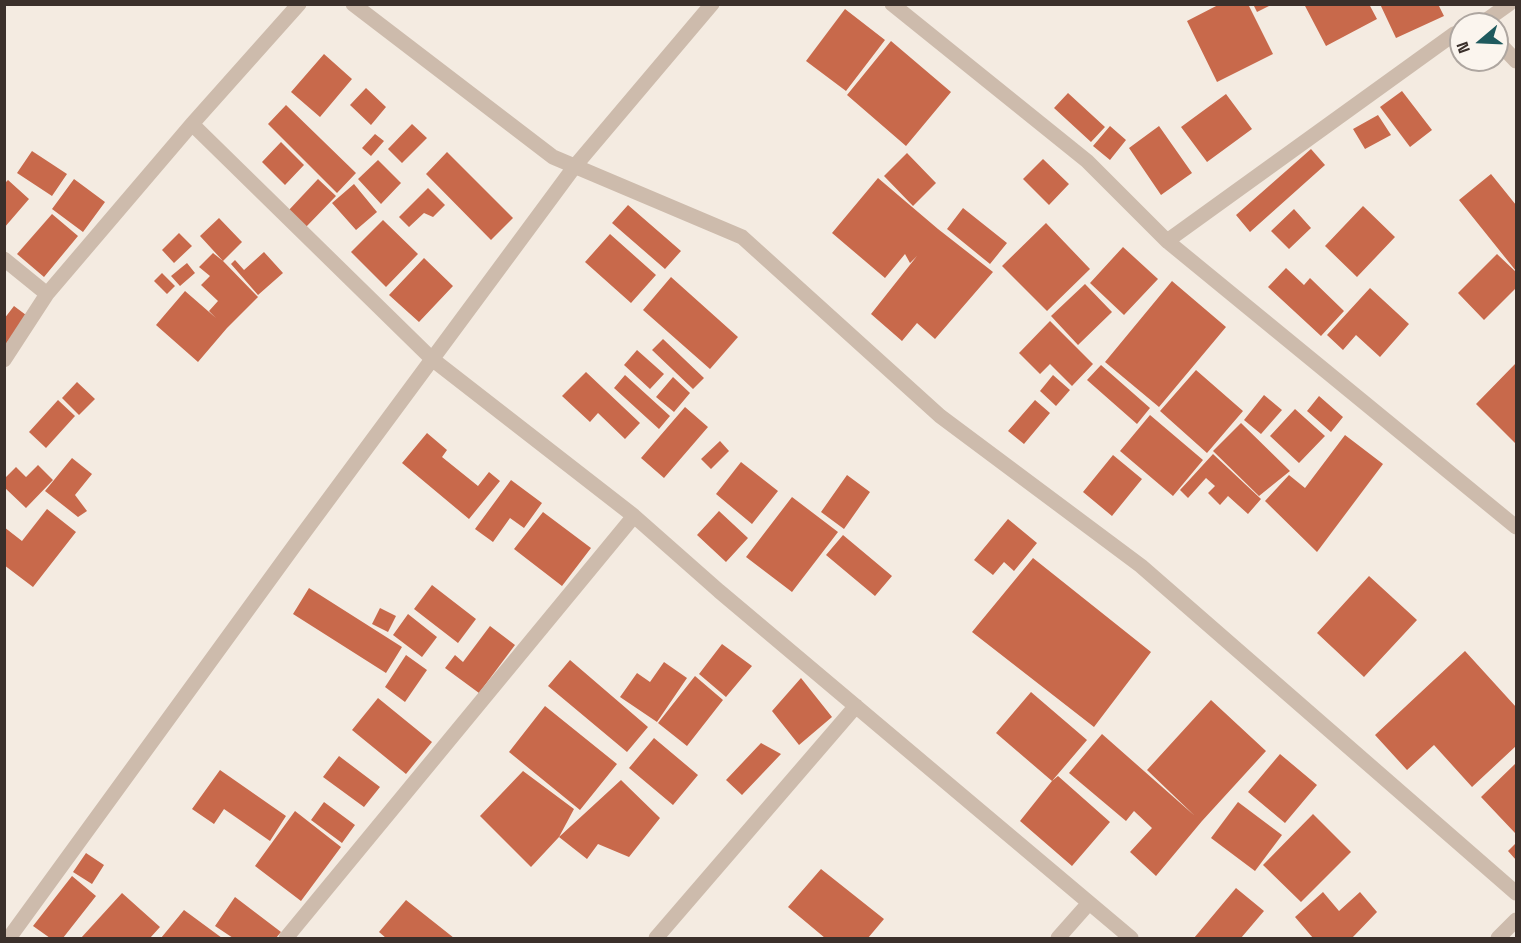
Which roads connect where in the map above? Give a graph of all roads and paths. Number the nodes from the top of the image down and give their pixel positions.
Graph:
1 (299, 4) edge
2 (352, 4) edge
3 (712, 4) edge
4 (891, 4) edge
5 (1449, 38) edge
6 (192, 124) junction
7 (575, 166) junction
8 (1167, 241) junction
9 (4, 259) edge
10 (47, 294) junction
11 (432, 358) junction
12 (4, 360) edge
13 (634, 516) junction
14 (1516, 527) edge
15 (856, 706) junction
16 (1516, 893) edge
17 (1089, 903) junction
18 (1516, 920) edge
19 (9, 939) edge
20 (286, 939) edge
21 (657, 939) edge
22 (1058, 939) edge
23 (1131, 939) edge
24 (1498, 939) edge

1 - 6 street
2 - 7 street
3 - 7 street
4 - 8 street
5 - 8 street
6 - 10 street
6 - 11 street
7 - 11 street
7 - 16 street
8 - 14 street
9 - 10 street
10 - 12 street
11 - 13 street
11 - 19 street
13 - 15 street
13 - 20 street
15 - 17 street
15 - 21 street
17 - 22 street
17 - 23 street
18 - 24 street

